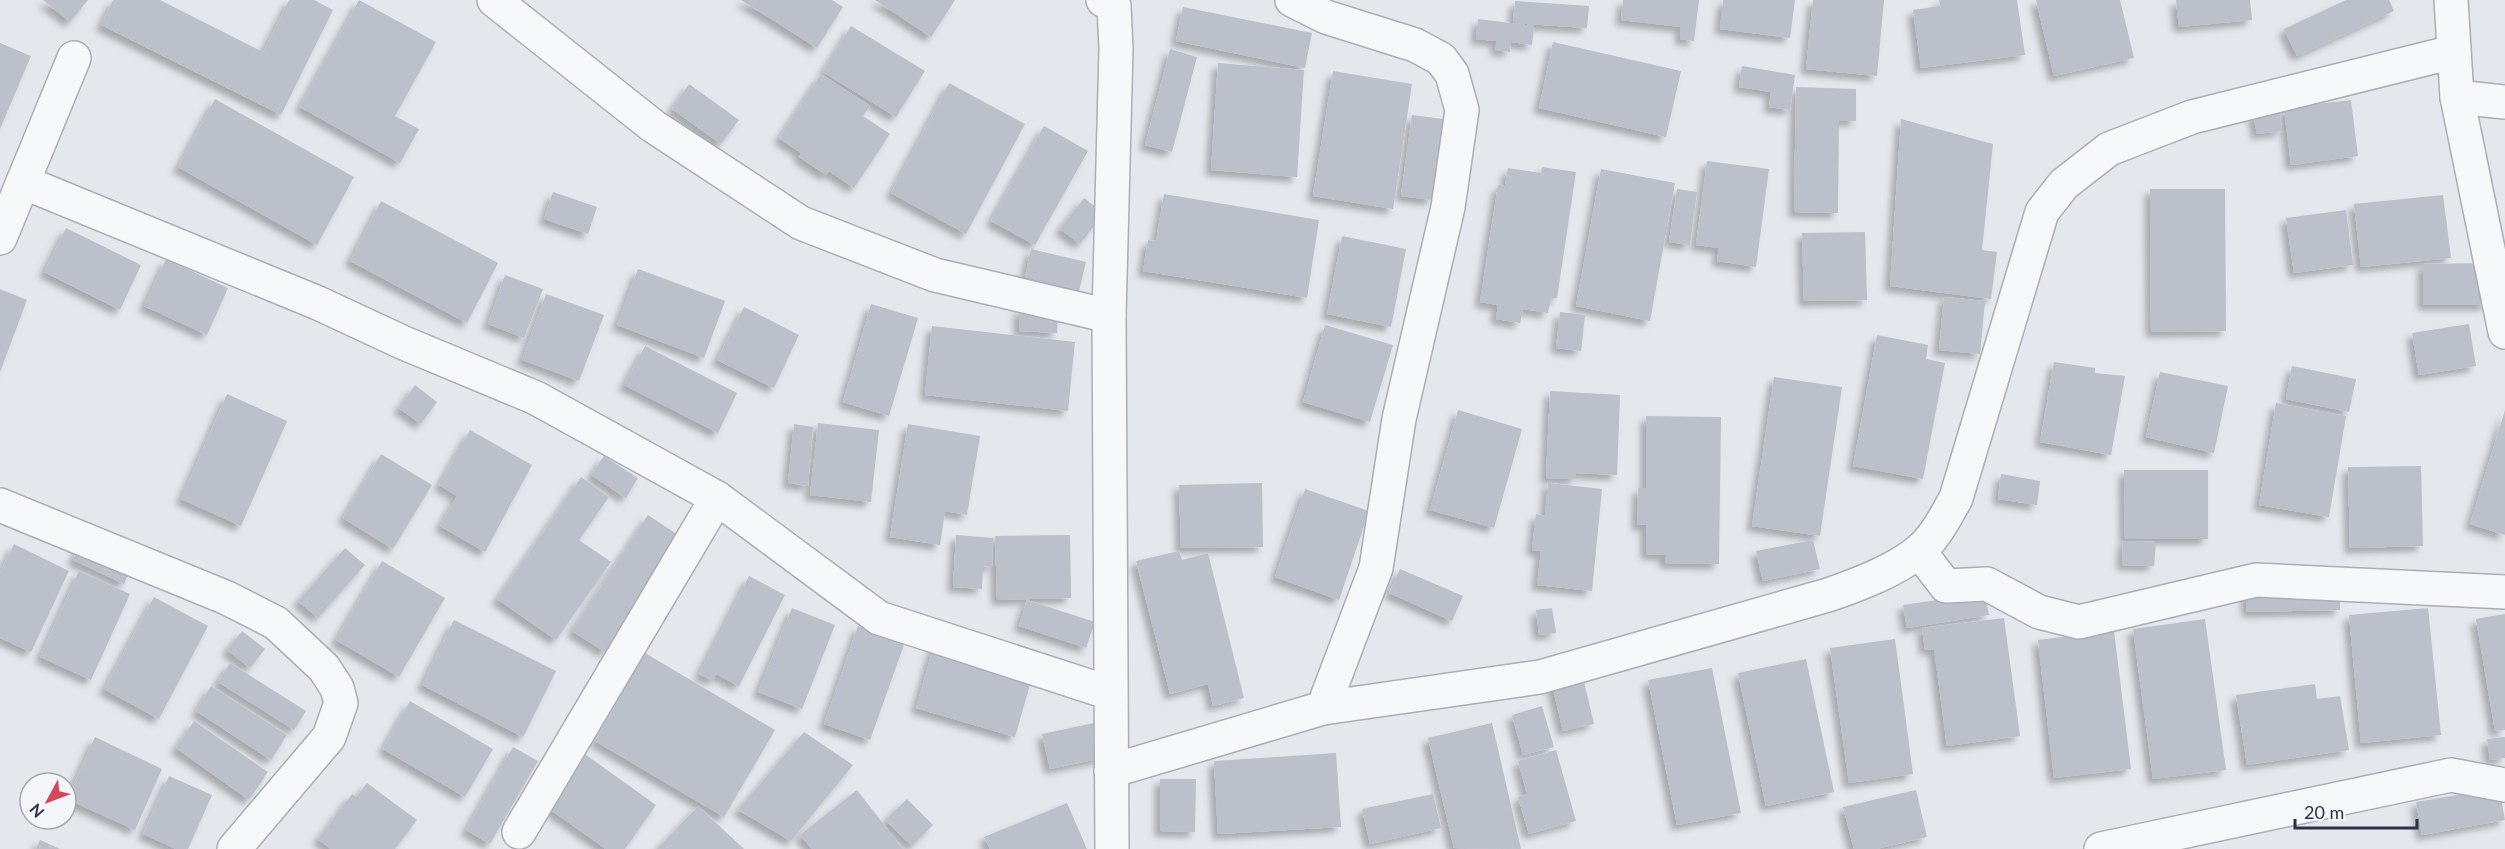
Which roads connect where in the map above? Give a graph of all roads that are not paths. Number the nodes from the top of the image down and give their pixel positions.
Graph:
1 (494, 0) edge
2 (1292, 0) edge
3 (2451, 0) edge
4 (1120, 2) edge
5 (2453, 52) junction
6 (74, 58) dead end
7 (2457, 97) junction
8 (2505, 102) edge
9 (23, 182) junction
10 (0, 238) edge
11 (1109, 316) junction
12 (2505, 332) edge
13 (717, 498) junction
14 (0, 505) edge
15 (1919, 551) junction
16 (2505, 592) edge
17 (1110, 693) junction
18 (1323, 708) junction
19 (1111, 771) junction
20 (2505, 785) edge
21 (519, 832) dead end
22 (234, 849) edge
23 (1112, 849) edge
24 (2101, 849) edge

1 - 11 street
2 - 18 street
3 - 5 street
4 - 11 street
5 - 7 street
5 - 15 street
6 - 9 street
7 - 8 street
7 - 12 street
9 - 10 street
9 - 13 street
11 - 17 street
13 - 17 street
13 - 21 street
14 - 22 street
15 - 16 street
15 - 18 street
17 - 19 street
18 - 19 street
19 - 23 street
20 - 24 street

